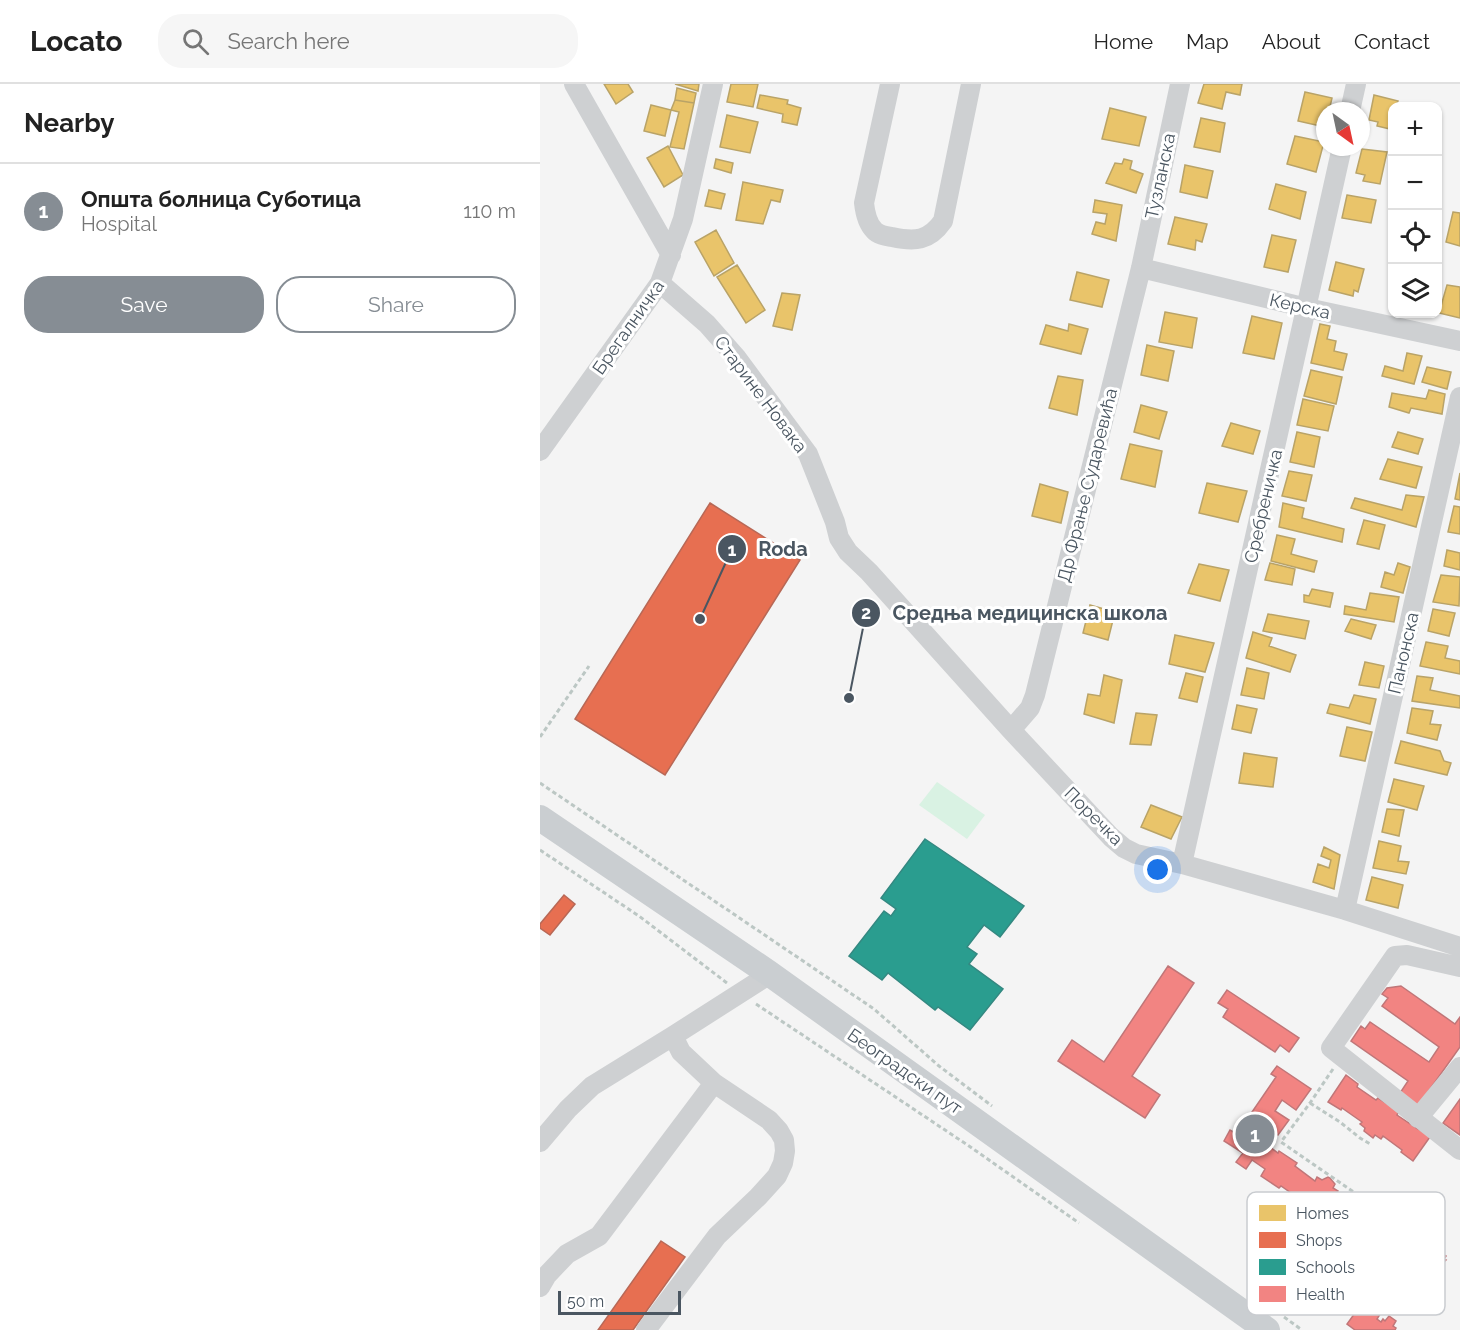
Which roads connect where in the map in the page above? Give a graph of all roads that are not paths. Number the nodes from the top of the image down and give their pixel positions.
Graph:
1 (574, 84) edge
2 (713, 84) edge
3 (890, 84) edge
4 (971, 84) edge
5 (1180, 84) edge
6 (1356, 84) edge
7 (1352, 102) edge
8 (1340, 156) edge
9 (671, 255) junction
10 (1141, 268) junction
11 (660, 283) junction
12 (1307, 308) junction
13 (1460, 341) edge
14 (1460, 397) edge
15 (540, 451) edge
16 (835, 522) joint
17 (1011, 730) junction
18 (540, 818) edge
19 (1182, 864) junction
20 (1345, 910) junction
21 (1460, 947) edge
22 (1460, 967) edge
23 (770, 974) junction
24 (673, 1036) junction
25 (1460, 1067) edge
26 (714, 1083) junction
27 (1418, 1118) junction
28 (540, 1142) edge
29 (1460, 1150) edge
30 (542, 1278) edge
31 (1247, 1304) edge
32 (646, 1330) edge

1 - 9 street
2 - 9 street, Брегалничка
3 - 4 street
5 - 10 street, Тузланска
6 - 7 street
8 - 12 street, Сребреничка
9 - 11 street, Брегалничка
10 - 12 street, Керска
10 - 17 street, Др Фрање Сударевића
11 - 15 street, Брегалничка
11 - 16 street, Старине Новака
12 - 13 street, Керска
12 - 19 street, Сребреничка
14 - 20 street, Панонска
16 - 17 street, Поречка
17 - 19 street, Поречка
18 - 23 main road, Београдски пут
19 - 20 street, Поречка
20 - 21 street, Поречка
22 - 27 street
23 - 24 street
23 - 31 main road, Београдски пут
24 - 26 street
24 - 28 street
25 - 27 street
26 - 30 street
26 - 32 street
27 - 29 street

